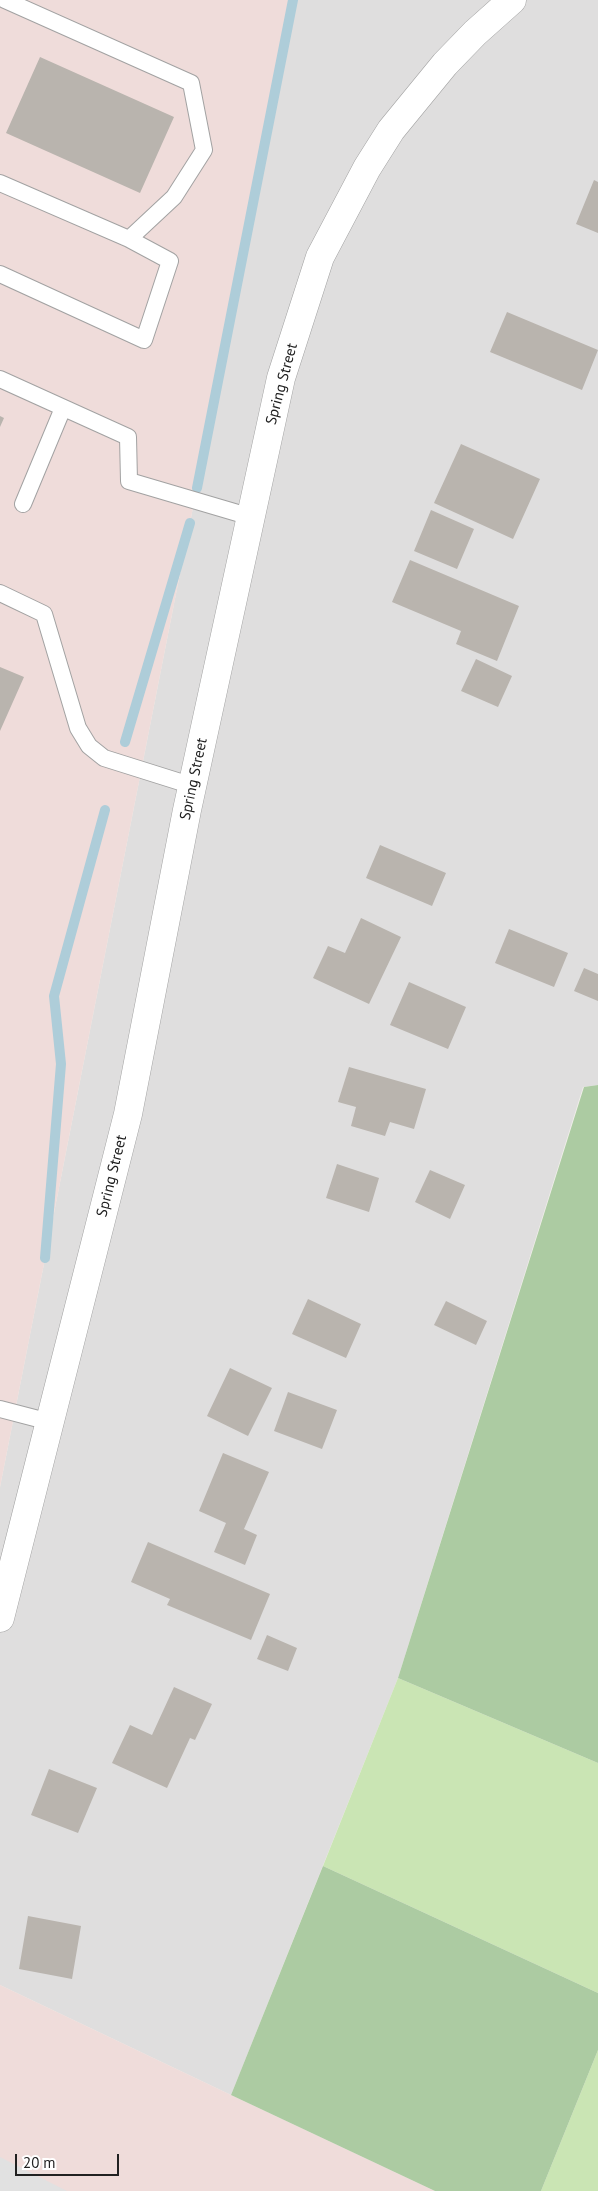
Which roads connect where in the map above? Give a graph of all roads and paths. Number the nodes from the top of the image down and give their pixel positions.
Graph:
1 (5, 0) edge
2 (512, 0) edge
3 (0, 183) edge
4 (130, 239) junction
5 (0, 274) edge
6 (0, 379) edge
7 (63, 408) junction
8 (24, 504) dead end
9 (250, 517) junction
10 (0, 593) edge
11 (193, 786) junction
12 (0, 1409) edge
13 (50, 1422) junction
14 (0, 1618) edge

1 - 4 lane
2 - 9 street, Spring Street
3 - 4 lane
4 - 5 lane
6 - 7 lane
7 - 8 lane
7 - 9 lane
9 - 11 street, Spring Street
10 - 11 lane
11 - 13 street, Spring Street
12 - 13 lane
13 - 14 street, Spring Street

